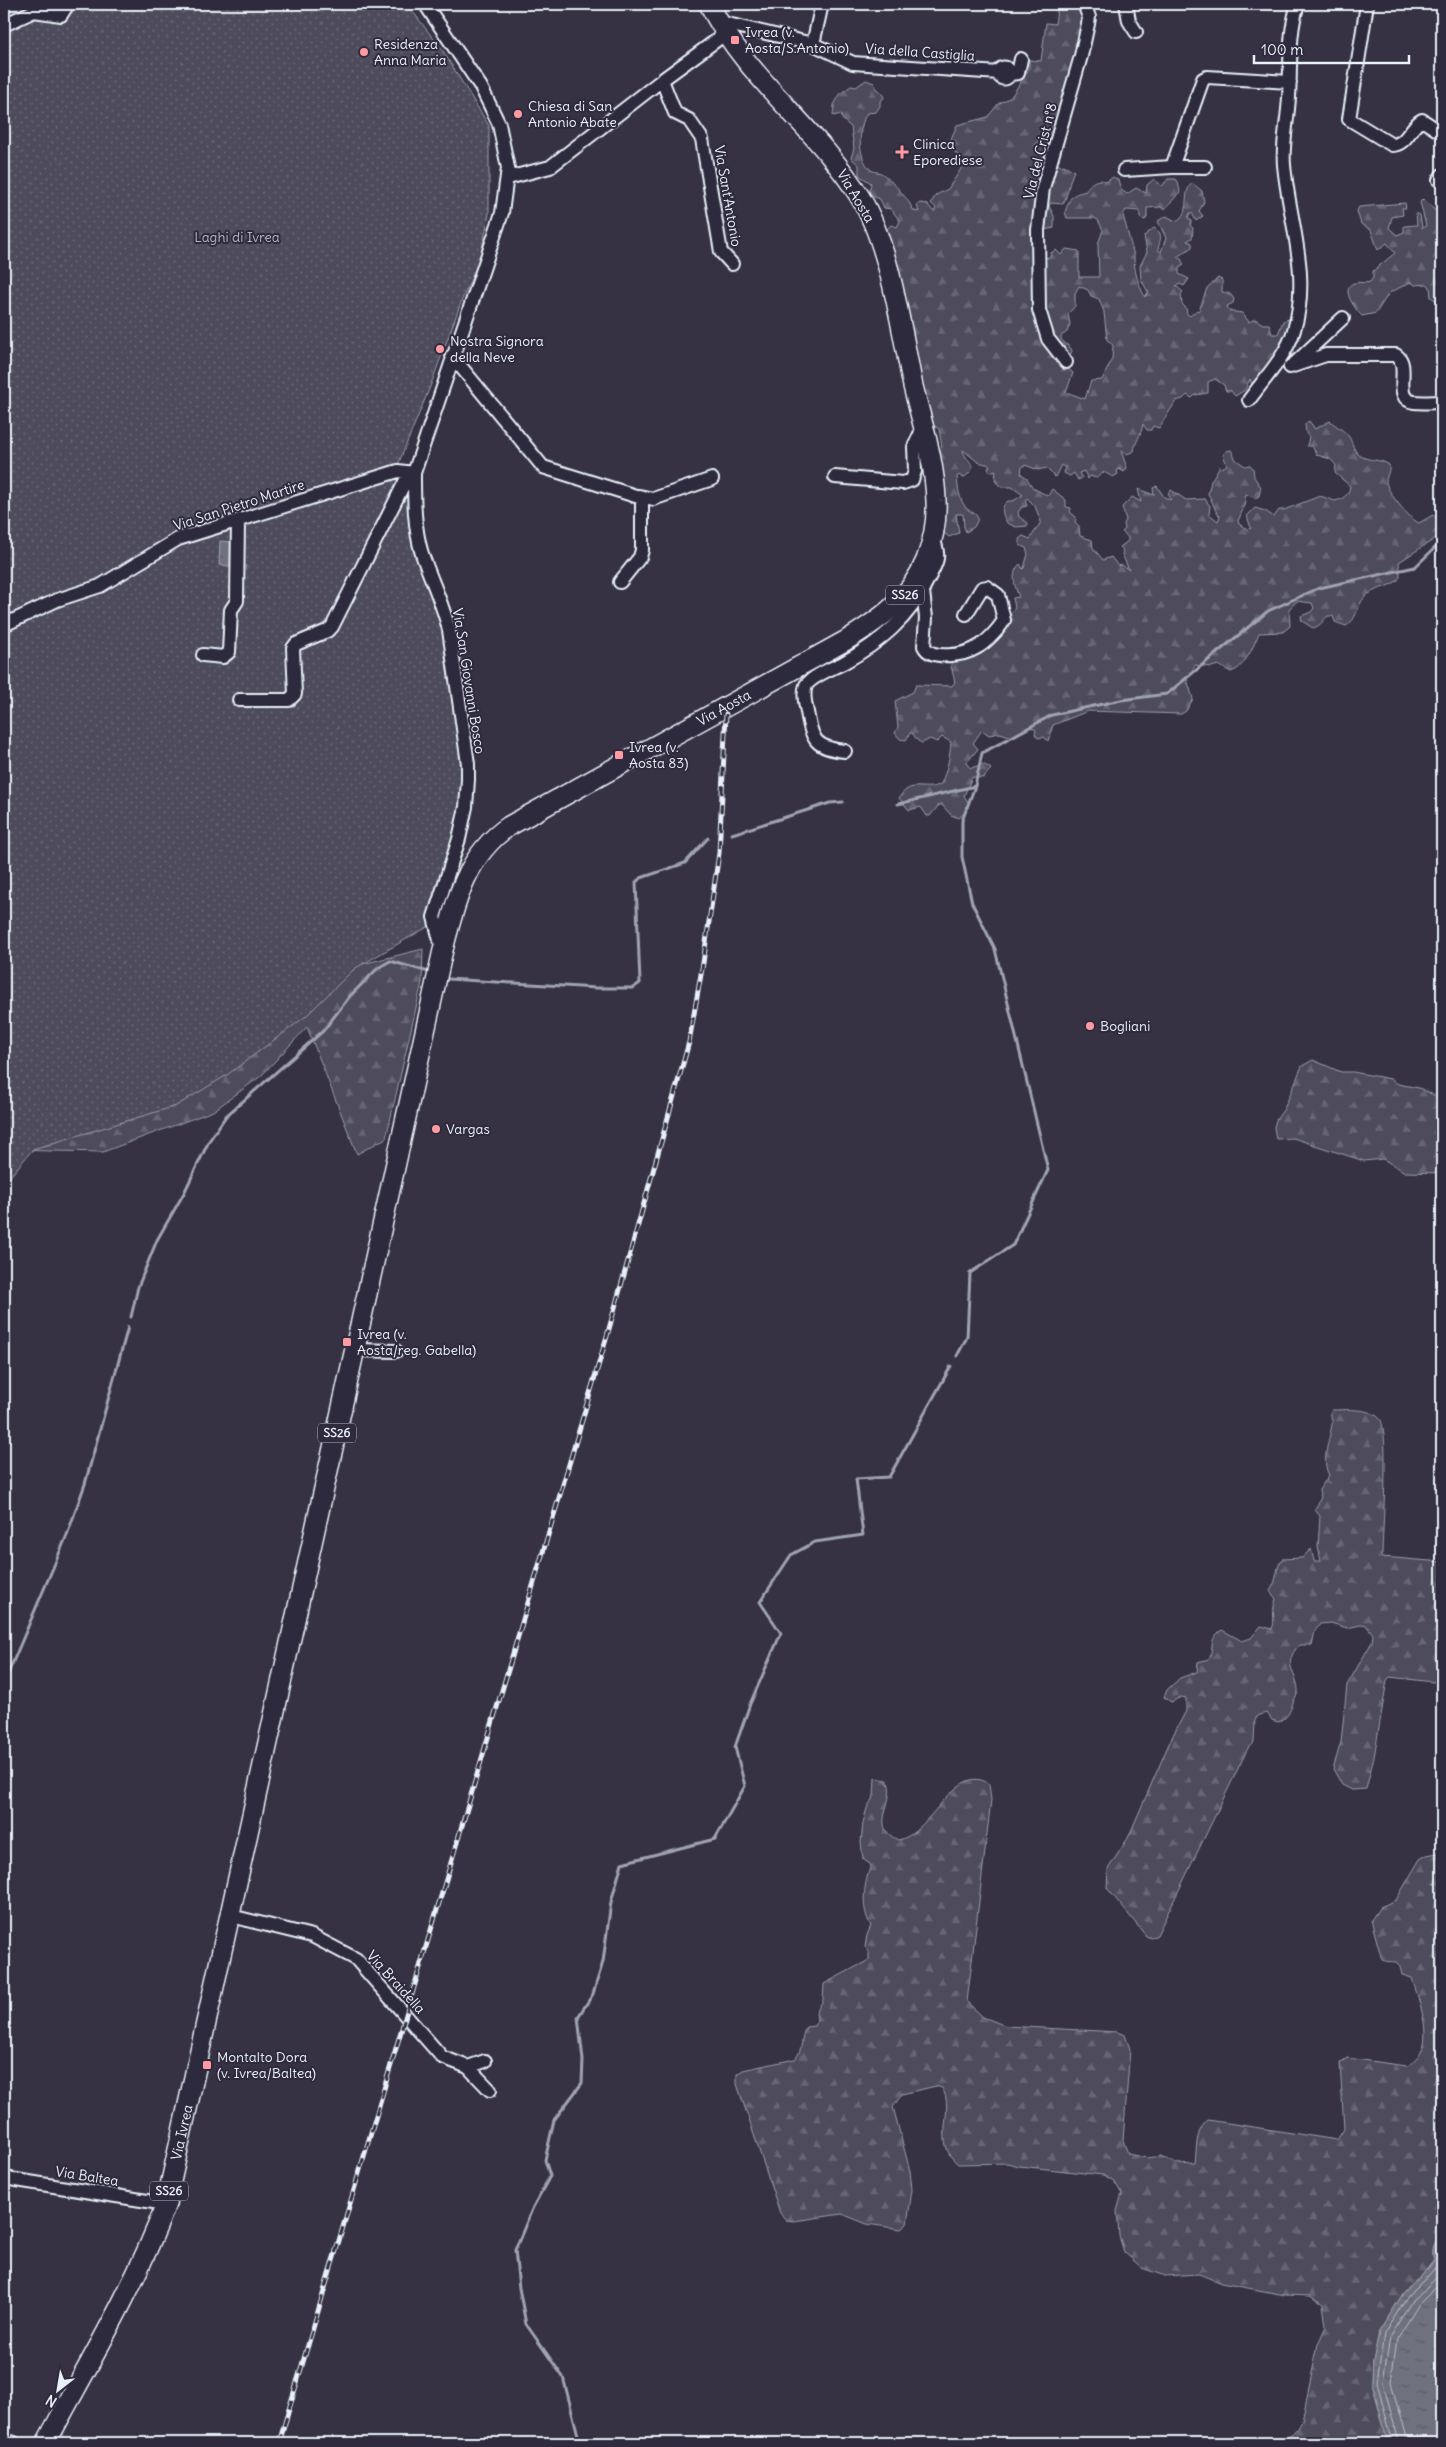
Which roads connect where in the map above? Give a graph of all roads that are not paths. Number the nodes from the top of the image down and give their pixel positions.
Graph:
1 (68, 4) edge
2 (425, 4) edge
3 (709, 4) edge
4 (1084, 4) edge
5 (1126, 4) edge
6 (1298, 4) edge
7 (1367, 4) edge
8 (819, 8) edge
9 (4, 25) edge
10 (722, 28) junction
11 (1136, 32) dead end
12 (813, 44) junction
13 (1021, 59) dead end
14 (662, 80) junction
15 (1290, 82) junction
16 (675, 113) junction
17 (680, 126) dead end
18 (1442, 133) edge
19 (1172, 167) junction
20 (1205, 167) dead end
21 (1124, 170) dead end
22 (508, 178) junction
23 (732, 264) dead end
24 (1343, 318) dead end
25 (452, 356) junction
26 (1280, 357) junction
27 (1066, 362) dead end
28 (1290, 367) junction
29 (1249, 400) dead end
30 (1442, 402) edge
31 (923, 428) junction
32 (412, 473) junction
33 (836, 477) dead end
34 (712, 479) dead end
35 (640, 496) junction
36 (238, 521) junction
37 (933, 538) junction
38 (620, 582) dead end
39 (923, 591) junction
40 (966, 614) dead end
41 (4, 625) edge
42 (204, 655) dead end
43 (239, 700) dead end
44 (845, 751) dead end
45 (443, 950) junction
46 (355, 1350) junction
47 (396, 1351) dead end
48 (231, 1916) junction
49 (485, 2061) dead end
50 (468, 2067) junction
51 (490, 2090) dead end
52 (4, 2178) edge
53 (166, 2204) junction
54 (4, 2438) edge
55 (14, 2443) edge
56 (46, 2443) edge

1 - 9 street
2 - 22 street, Via San Giovanni Bosco
3 - 10 main road, Via Aosta / SS26
4 - 27 street, Via del Crist n°8
5 - 11 street
6 - 15 street
7 - 18 street
8 - 12 street
10 - 12 street, Via della Castiglia
10 - 14 street
10 - 31 main road, Via Aosta / SS26
12 - 13 street, Via della Castiglia
14 - 16 street
14 - 22 street
15 - 19 street
15 - 26 street
16 - 17 street
16 - 23 street, Via Sant'Antonio
19 - 20 street
19 - 21 street
22 - 25 street, Via San Giovanni Bosco
24 - 28 street
25 - 32 street, Via San Giovanni Bosco
25 - 35 street
26 - 28 street
26 - 29 street
28 - 30 street
31 - 33 street
31 - 37 main road, Via Aosta / SS26
32 - 36 street, Via San Pietro Martire
32 - 43 street
32 - 45 street, Via San Giovanni Bosco
34 - 35 street
35 - 38 street
36 - 41 street, Via San Pietro Martire
36 - 42 street
37 - 39 street
37 - 45 main road, Via Aosta / SS26
39 - 40 street
39 - 44 street
45 - 46 main road, SS26
46 - 47 street
46 - 48 main road, SS26
48 - 50 street, Via Braidella
48 - 53 main road, Via Ivrea / SS26
49 - 50 street
50 - 51 street, Via Braidella
52 - 53 street, Via Baltea
53 - 56 main road, Via Ivrea / SS26
54 - 55 street

